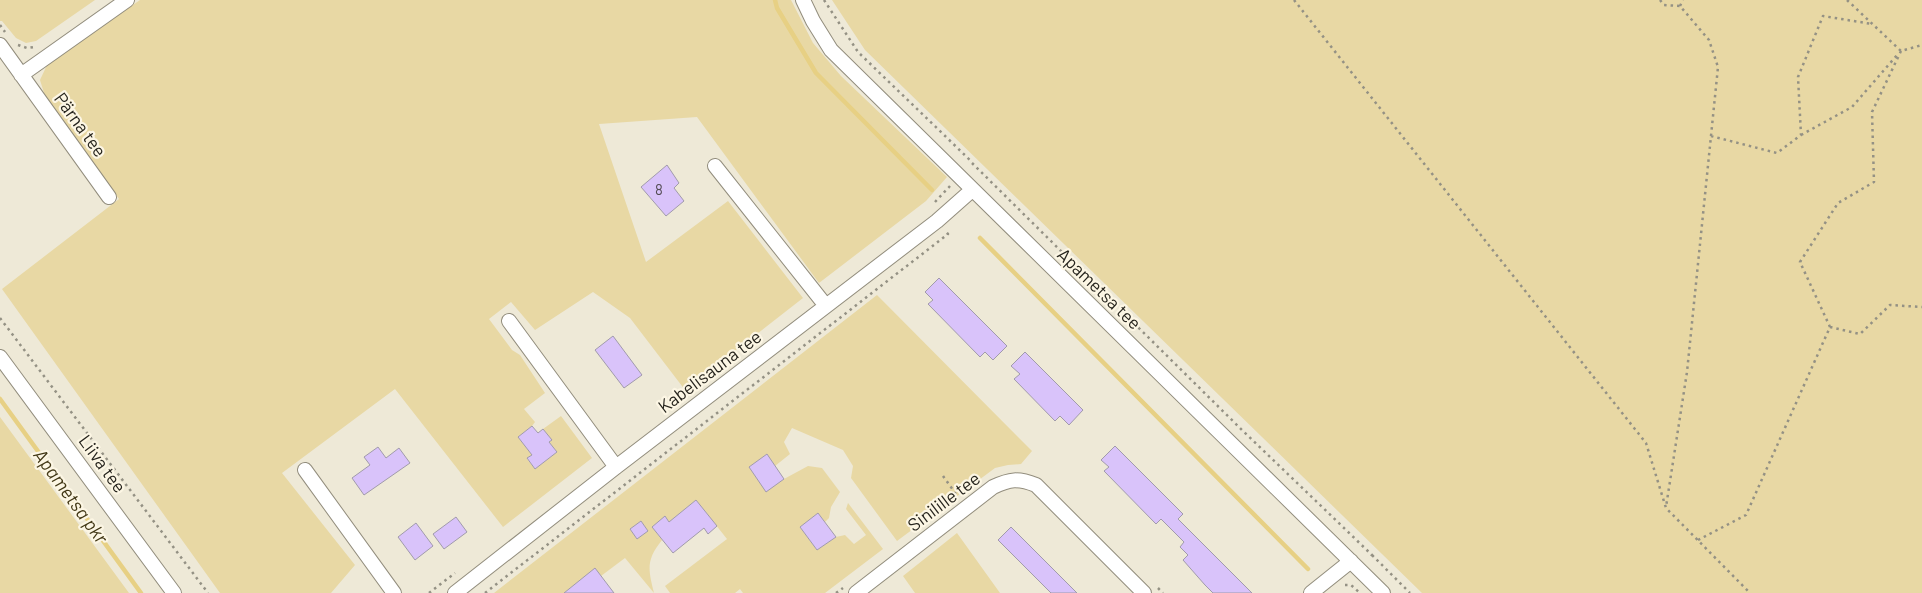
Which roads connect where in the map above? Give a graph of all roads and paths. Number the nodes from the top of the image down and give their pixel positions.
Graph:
1 (127, 0) edge
2 (803, 0) edge
3 (1294, 0) edge
4 (1660, 0) edge
5 (1684, 0) edge
6 (1847, 0) edge
7 (1680, 6) junction
8 (1872, 24) junction
9 (0, 25) edge
10 (5, 42) edge
11 (14, 42) dead end
12 (1922, 45) edge
13 (39, 46) dead end
14 (1901, 51) junction
15 (21, 75) junction
16 (1801, 135) junction
17 (1711, 136) junction
18 (972, 163) dead end
19 (715, 166) dead end
20 (972, 190) junction
21 (109, 197) dead end
22 (826, 306) junction
23 (1922, 308) edge
24 (0, 318) edge
25 (509, 321) dead end
26 (1830, 327) junction
27 (0, 357) edge
28 (616, 467) junction
29 (305, 470) dead end
30 (943, 476) dead end
31 (965, 494) dead end
32 (1666, 508) junction
33 (1698, 540) junction
34 (1372, 555) junction
35 (1355, 566) junction
36 (1345, 585) junction
37 (1340, 589) dead end
38 (850, 590) edge
39 (1150, 590) edge
40 (174, 593) edge
41 (208, 593) edge
42 (394, 593) edge
43 (455, 593) edge
44 (836, 593) edge
45 (1163, 593) edge
46 (1311, 593) edge
47 (1360, 593) edge
48 (1383, 593) edge
49 (1410, 593) edge
50 (1750, 593) edge

1 - 15 street
2 - 20 street, Apametsa tee
3 - 32 path
4 - 7 path
5 - 7 path
6 - 8 path
7 - 17 path
8 - 14 path
8 - 16 path
9 - 10 path
10 - 15 street, Pärna tee
11 - 13 path
12 - 14 path
14 - 16 path
14 - 26 path
15 - 21 street, Pärna tee
16 - 17 path
17 - 32 path
18 - 34 path
19 - 22 street
20 - 22 street, Kabelisauna tee
20 - 35 street, Apametsa tee
22 - 28 street, Kabelisauna tee
23 - 26 path
24 - 41 path
25 - 28 street
26 - 33 path
27 - 40 street, Liiva tee
28 - 43 street, Kabelisauna tee
29 - 42 street
30 - 31 path
32 - 33 path
33 - 50 path
34 - 35 path
34 - 49 path
35 - 36 path
35 - 46 street
35 - 48 street, Apametsa tee
36 - 37 path
36 - 47 path
38 - 39 street, Sinilille tee
38 - 44 path
39 - 45 path

